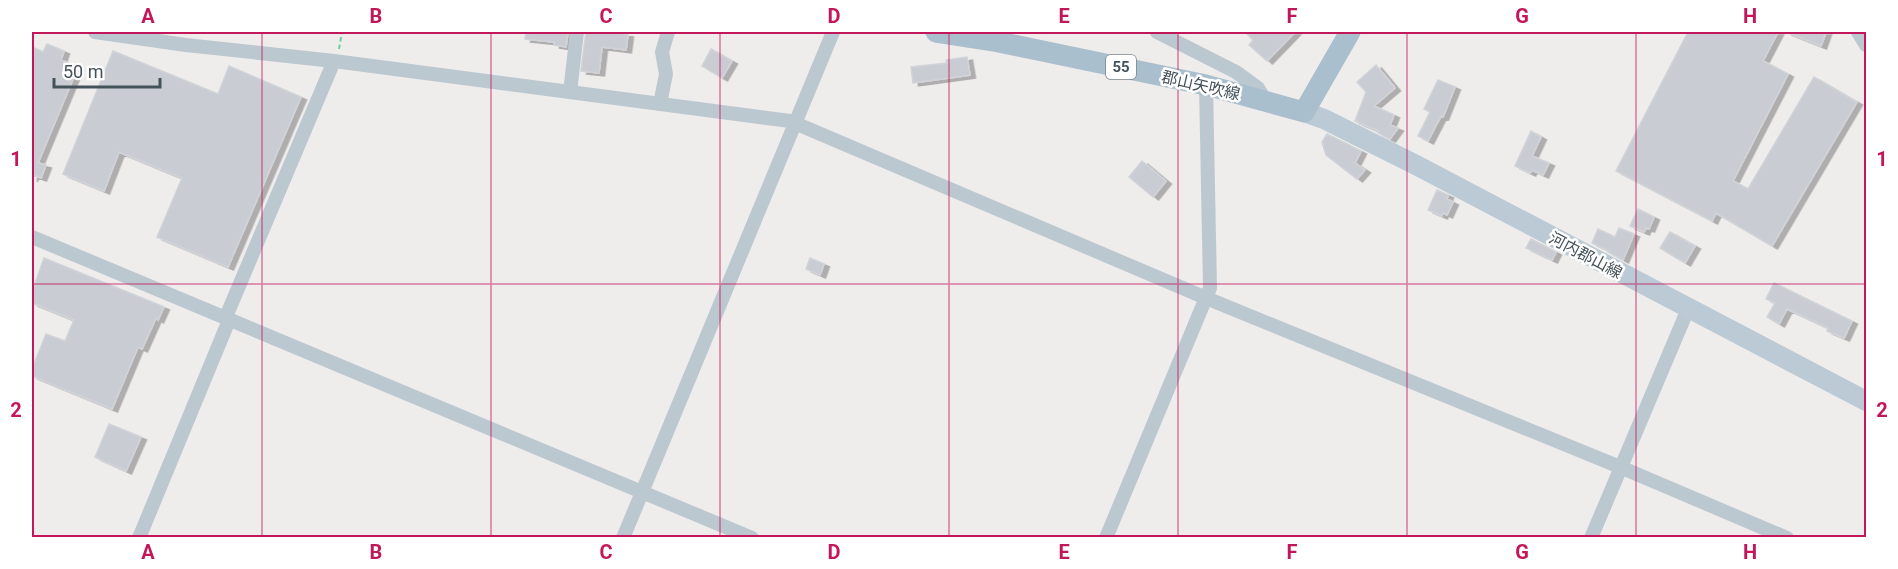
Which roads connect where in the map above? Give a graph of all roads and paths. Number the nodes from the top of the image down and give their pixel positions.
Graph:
1 (95, 32) edge
2 (342, 32) edge
3 (577, 32) edge
4 (668, 32) edge
5 (833, 32) edge
6 (936, 32) edge
7 (1157, 32) edge
8 (1350, 32) edge
9 (1858, 32) edge
10 (1866, 45) edge
11 (334, 61) junction
12 (1206, 85) junction
13 (570, 92) junction
14 (1265, 100) junction
15 (660, 104) junction
16 (1304, 112) junction
17 (796, 123) junction
18 (32, 237) edge
19 (1206, 298) junction
20 (1688, 309) junction
21 (228, 319) junction
22 (1866, 401) edge
23 (1620, 467) junction
24 (642, 491) junction
25 (139, 537) edge
26 (623, 537) edge
27 (752, 537) edge
28 (1106, 537) edge
29 (1591, 537) edge
30 (1787, 537) edge

1 - 11 street
2 - 11 path
3 - 13 street
4 - 15 street
5 - 17 street
6 - 12 main road, 郡山矢吹線 / 55
7 - 14 street
8 - 16 main road
9 - 10 street
11 - 13 street
11 - 21 street
12 - 14 main road, 郡山矢吹線 / 55
12 - 19 street
13 - 15 street
14 - 16 main road, 郡山矢吹線 / 55
15 - 17 street
16 - 20 main road, 河内郡山線
17 - 19 street
17 - 24 street
18 - 21 street
19 - 23 street
19 - 28 street
20 - 22 main road, 河内郡山線
20 - 23 street
21 - 24 street
21 - 25 street
23 - 29 street
23 - 30 street
24 - 26 street
24 - 27 street

